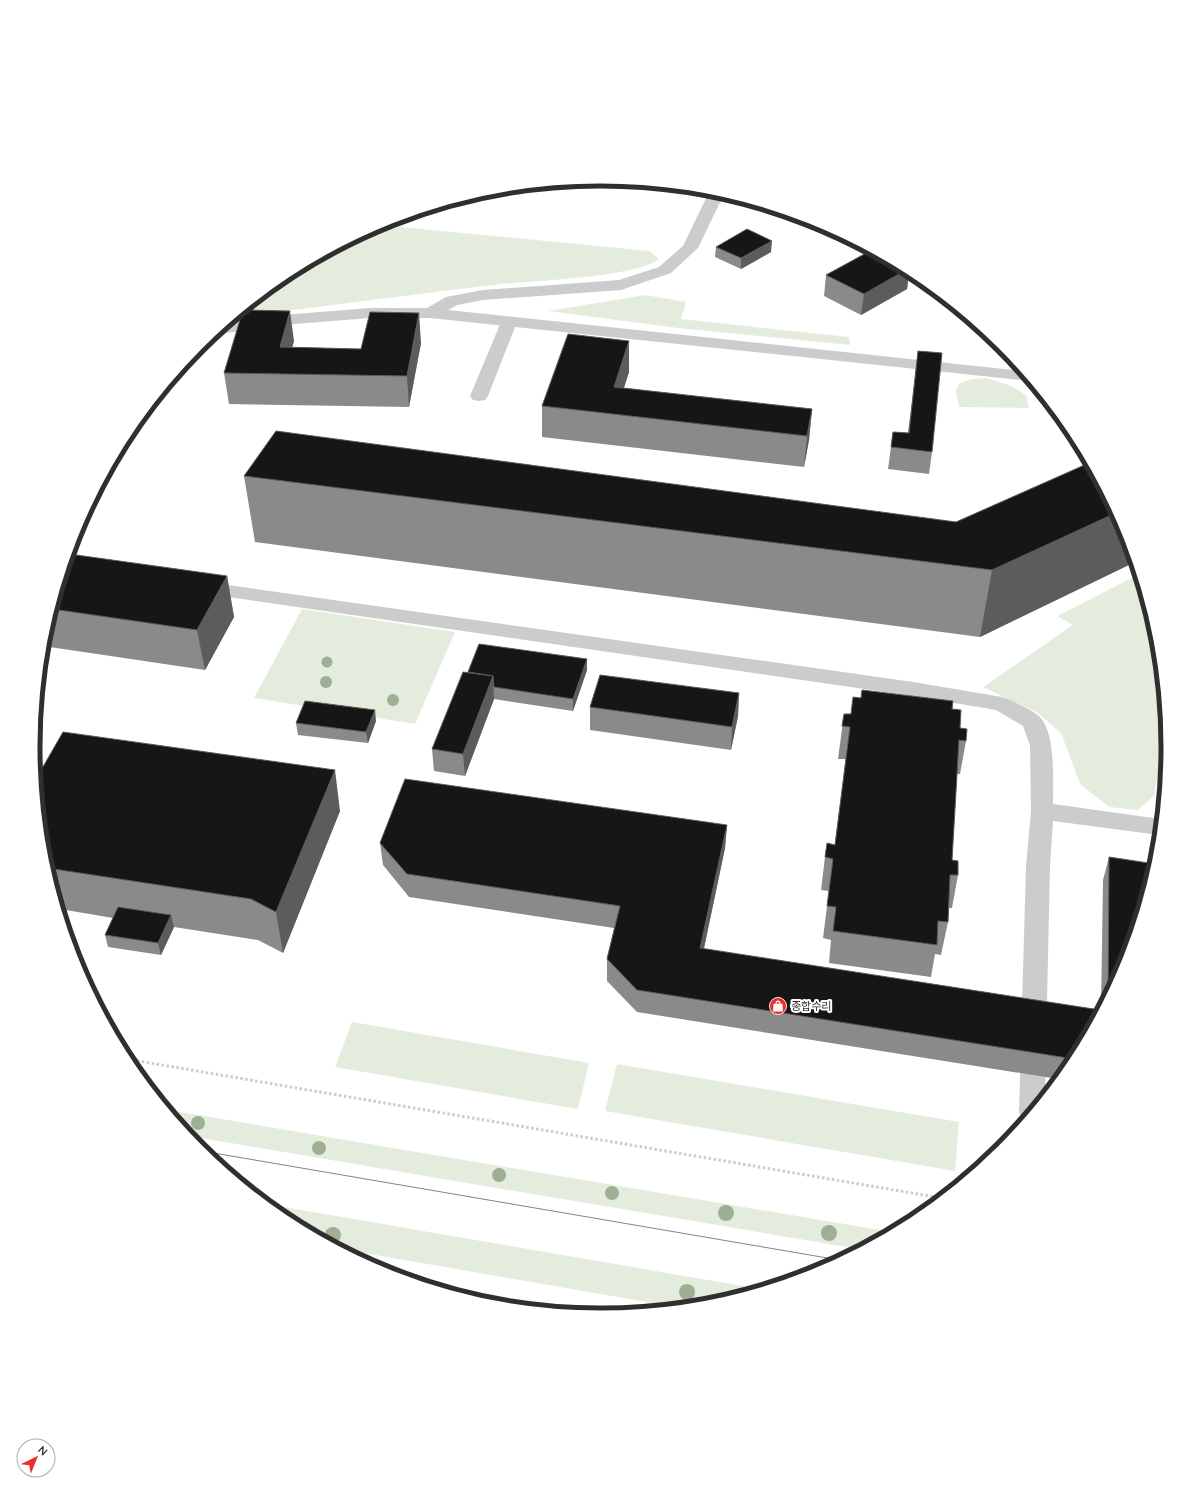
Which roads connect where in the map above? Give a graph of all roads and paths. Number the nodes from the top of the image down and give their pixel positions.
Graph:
1 (714, 198) edge
2 (430, 313) junction
3 (509, 322) junction
4 (229, 328) edge
5 (1021, 376) edge
6 (479, 396) dead end
7 (182, 585) edge
8 (1042, 811) junction
9 (1155, 826) edge
10 (136, 1061) edge
11 (1032, 1104) edge
12 (935, 1197) edge

1 - 2 street
2 - 3 street
2 - 4 street
3 - 5 street
3 - 6 lane
7 - 8 street
8 - 9 street
8 - 11 street
10 - 12 path

